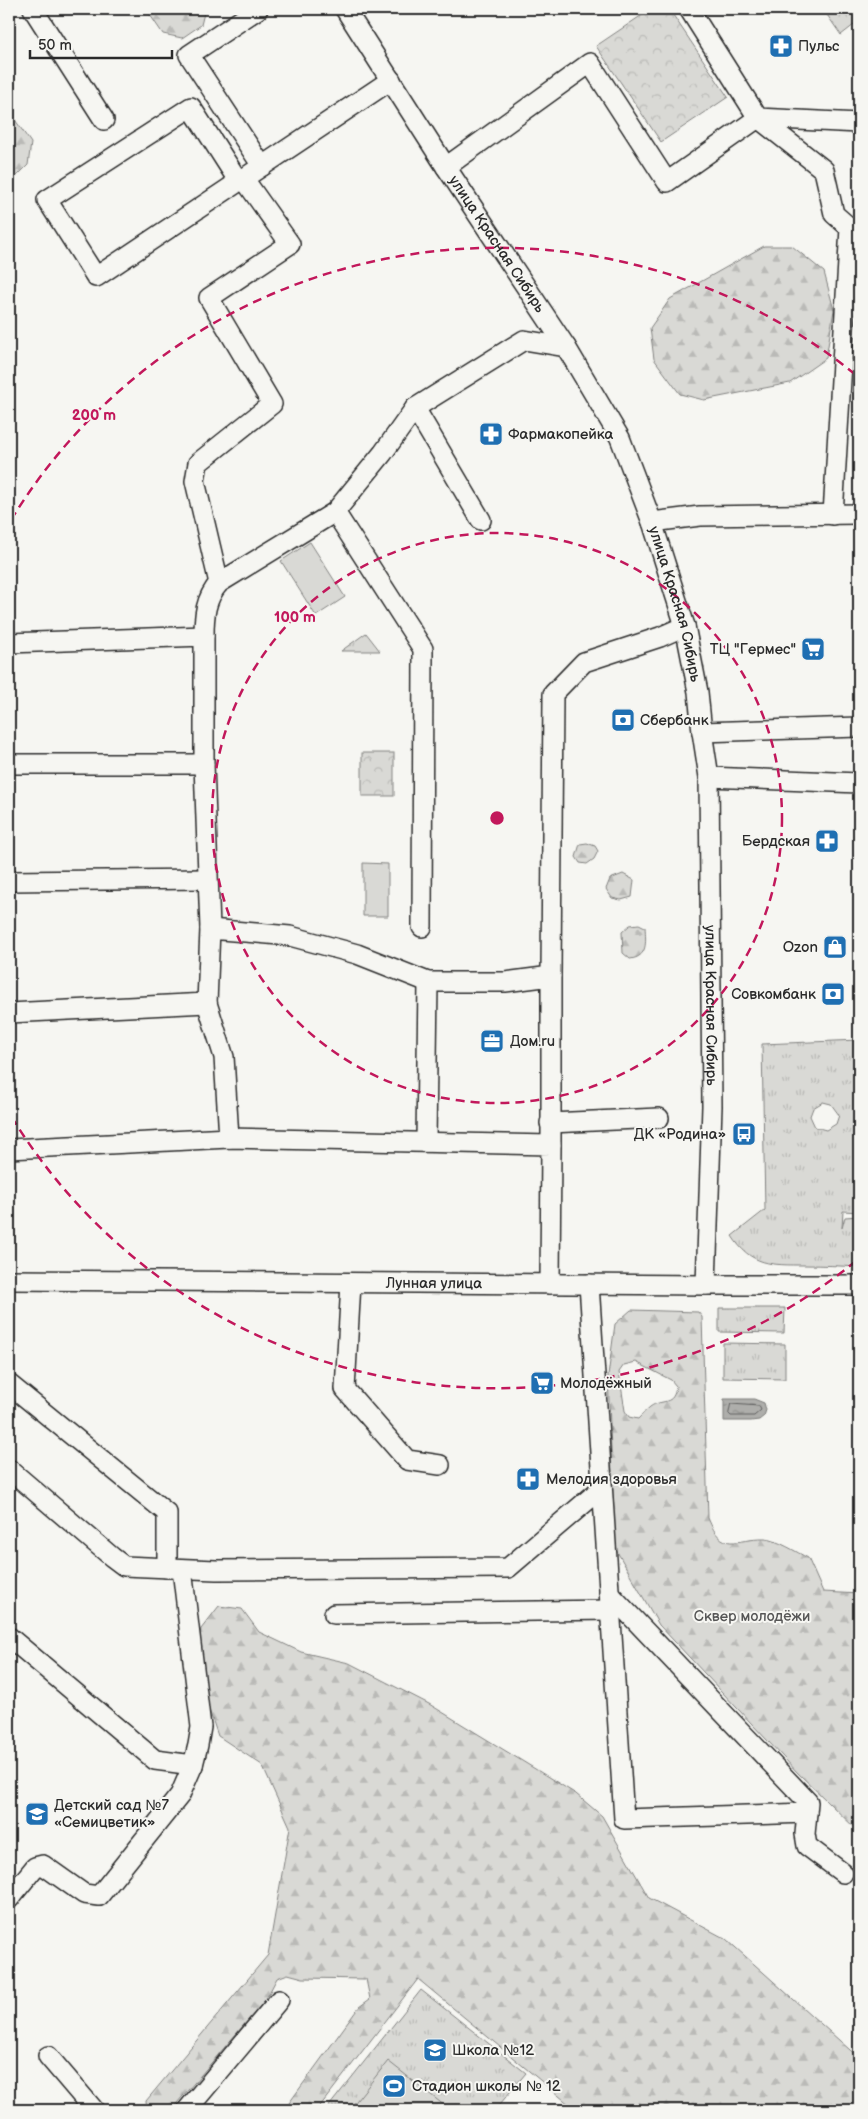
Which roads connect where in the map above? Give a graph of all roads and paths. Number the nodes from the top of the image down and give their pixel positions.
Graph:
1 (33, 9) edge
2 (258, 9) edge
3 (345, 9) edge
4 (689, 9) edge
5 (391, 80) junction
6 (758, 118) junction
7 (104, 120) dead end
8 (859, 123) edge
9 (262, 166) junction
10 (446, 167) junction
11 (242, 180) junction
12 (566, 347) junction
13 (415, 408) junction
14 (336, 512) junction
15 (833, 514) junction
16 (859, 514) edge
17 (481, 520) dead end
18 (652, 522) junction
19 (218, 583) junction
20 (685, 626) junction
21 (204, 636) junction
22 (9, 643) edge
23 (859, 727) edge
24 (702, 732) junction
25 (9, 764) edge
26 (204, 764) junction
27 (709, 778) junction
28 (859, 783) edge
29 (207, 879) junction
30 (9, 881) edge
31 (422, 927) dead end
32 (210, 929) junction
33 (551, 976) junction
34 (428, 982) junction
35 (207, 1003) junction
36 (9, 1013) edge
37 (659, 1118) dead end
38 (550, 1123) junction
39 (229, 1138) junction
40 (426, 1142) junction
41 (551, 1145) junction
42 (9, 1148) edge
43 (9, 1280) edge
44 (351, 1283) junction
45 (550, 1284) junction
46 (590, 1284) junction
47 (859, 1285) edge
48 (706, 1286) junction
49 (9, 1384) edge
50 (440, 1465) dead end
51 (9, 1469) edge
52 (602, 1488) junction
53 (174, 1568) junction
54 (610, 1602) junction
55 (334, 1614) dead end
56 (9, 1637) edge
57 (193, 1765) junction
58 (807, 1813) junction
59 (843, 1873) dead end
60 (9, 1899) edge
61 (279, 2000) dead end
62 (48, 2056) dead end
63 (94, 2110) edge
64 (187, 2110) edge

1 - 7 street
2 - 9 street
3 - 5 street, улица Красная Сибирь
4 - 6 street
5 - 9 street
5 - 10 street, улица Красная Сибирь
6 - 8 street
6 - 10 street
6 - 15 street
9 - 11 street
10 - 12 street, улица Красная Сибирь
11 - 11 street
11 - 19 street
12 - 13 street
12 - 18 street, улица Красная Сибирь
13 - 14 street
13 - 17 street
14 - 19 street
14 - 31 street
15 - 16 street
15 - 18 street
18 - 20 street, улица Красная Сибирь
19 - 21 street
20 - 24 street, улица Красная Сибирь
20 - 33 street
21 - 22 street
21 - 26 street
23 - 24 street
24 - 27 street, улица Красная Сибирь
25 - 26 street
26 - 29 street
27 - 28 street
27 - 48 street, улица Красная Сибирь
29 - 30 street
29 - 32 street
32 - 34 street
32 - 35 street
33 - 34 street
33 - 38 street
34 - 40 street
35 - 36 street
35 - 39 street
37 - 38 street
38 - 41 street
39 - 40 street
39 - 42 street
40 - 41 street
41 - 45 street
43 - 44 street, Лунная улица
44 - 45 street, Лунная улица
44 - 50 street
45 - 46 street, Лунная улица
46 - 48 street, Лунная улица
46 - 52 street
47 - 48 street, Лунная улица
49 - 53 street
51 - 53 street
52 - 53 street
52 - 54 street
53 - 57 street
54 - 55 street
54 - 58 street
54 - 58 street
56 - 57 street
57 - 60 street
58 - 59 street
61 - 64 street
62 - 63 street

